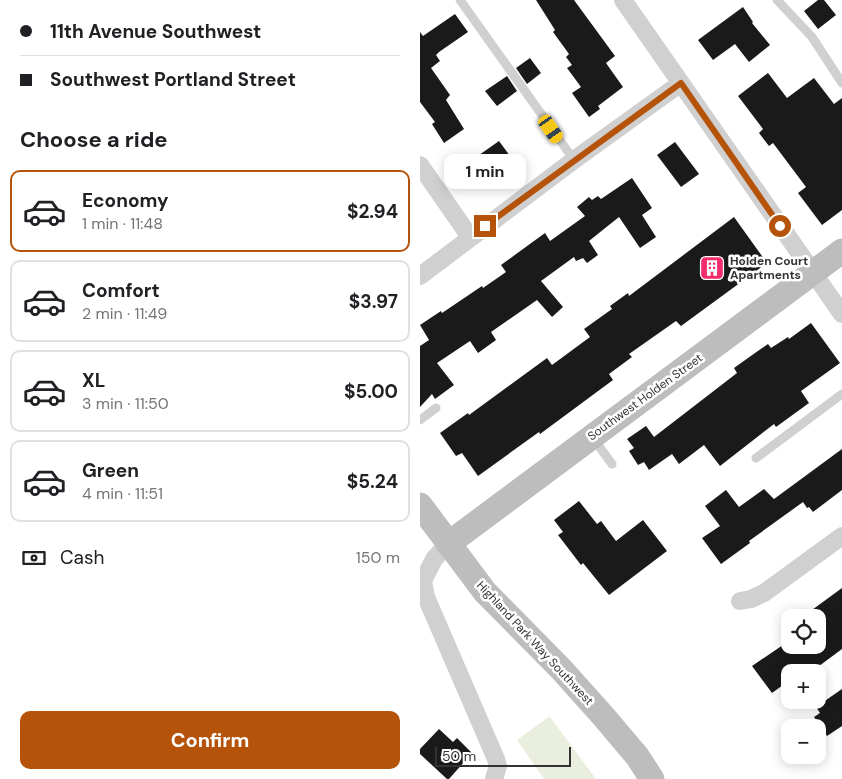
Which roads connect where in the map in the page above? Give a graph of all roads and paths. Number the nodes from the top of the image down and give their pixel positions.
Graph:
1 (460, 0) edge
2 (623, 0) edge
3 (777, 0) edge
4 (681, 83) junction
5 (842, 83) edge
6 (574, 160) junction
7 (420, 165) edge
8 (470, 237) junction
9 (842, 250) edge
10 (813, 272) junction
11 (420, 276) edge
12 (842, 314) edge
13 (842, 394) edge
14 (436, 408) dead end
15 (420, 420) edge
16 (591, 436) junction
17 (756, 458) dead end
18 (612, 464) dead end
19 (420, 505) edge
20 (842, 536) edge
21 (448, 544) junction
22 (740, 601) dead end
23 (494, 779) edge
24 (652, 779) edge

1 - 6 lane
2 - 4 street
3 - 5 lane
4 - 6 street
4 - 10 street
6 - 8 street
7 - 8 street
8 - 11 street
9 - 10 street, Southwest Holden Street
10 - 12 street
10 - 16 street, Southwest Holden Street
13 - 17 lane
14 - 15 lane
16 - 18 lane
16 - 21 street, Southwest Holden Street
19 - 21 street, Highland Park Way Southwest
20 - 22 street
21 - 23 street
21 - 24 street, Highland Park Way Southwest

